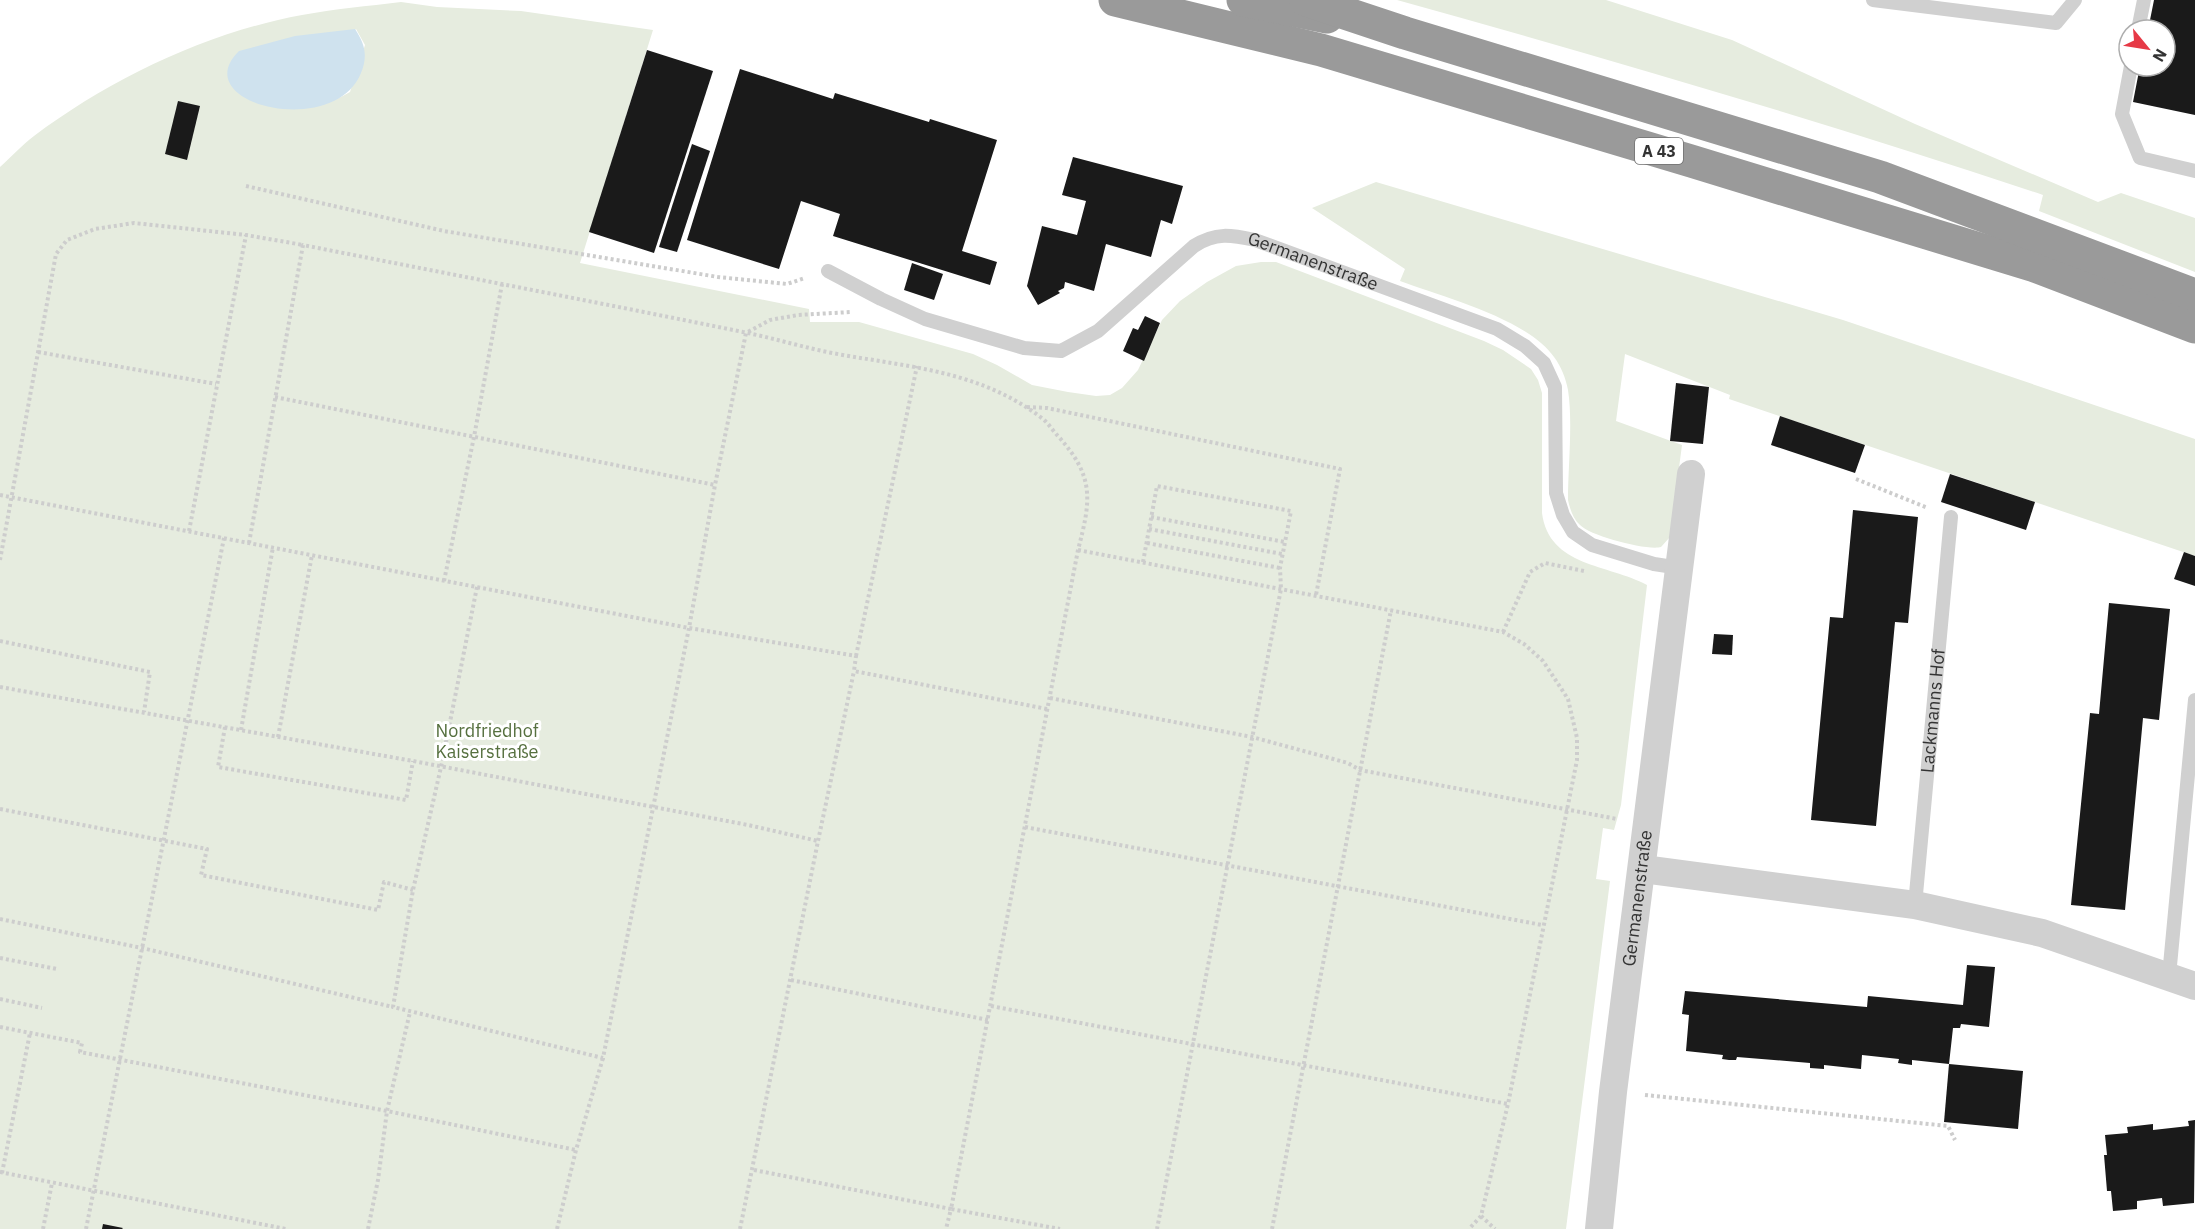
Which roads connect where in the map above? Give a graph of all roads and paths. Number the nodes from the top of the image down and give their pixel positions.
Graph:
1 (1115, 0) edge
2 (1244, 0) edge
3 (1306, 0) edge
4 (1874, 0) edge
5 (2075, 0) edge
6 (2144, 0) edge
7 (2140, 18) edge
8 (1406, 33) junction
9 (2129, 78) edge
10 (2195, 171) edge
11 (246, 186) dead end
12 (246, 235) junction
13 (303, 245) junction
14 (828, 271) joint
15 (502, 284) junction
16 (2195, 295) edge
17 (881, 299) junction
18 (2195, 327) edge
19 (746, 333) junction
20 (38, 352) junction
21 (917, 366) junction
22 (216, 384) junction
23 (275, 397) junction
24 (1026, 407) junction
25 (474, 437) junction
26 (1691, 474) dead end
27 (1856, 479) dead end
28 (715, 485) junction
29 (0, 495) edge
30 (10, 496) junction
31 (1151, 517) junction
32 (1951, 517) joint
33 (1149, 529) junction
34 (189, 531) junction
35 (224, 538) junction
36 (1285, 542) junction
37 (249, 543) junction
38 (1147, 543) junction
39 (1592, 545) junction
40 (273, 547) junction
41 (1078, 550) junction
42 (1282, 554) junction
43 (312, 555) junction
44 (0, 560) edge
45 (1143, 562) junction
46 (1280, 568) junction
47 (1680, 568) junction
48 (444, 581) junction
49 (477, 587) junction
50 (1281, 589) junction
51 (1316, 595) junction
52 (1391, 610) junction
53 (689, 628) junction
54 (1503, 632) junction
55 (0, 640) edge
56 (856, 656) junction
57 (854, 671) junction
58 (0, 687) edge
59 (1050, 698) junction
60 (2195, 700) edge
61 (1047, 709) junction
62 (144, 712) junction
63 (188, 719) junction
64 (225, 727) junction
65 (241, 730) junction
66 (278, 737) junction
67 (1252, 737) junction
68 (413, 761) junction
69 (441, 767) junction
70 (1360, 770) junction
71 (654, 807) junction
72 (0, 808) edge
73 (1567, 810) junction
74 (1648, 824) junction
75 (1025, 827) junction
76 (164, 840) junction
77 (818, 841) junction
78 (1228, 865) junction
79 (1643, 869) junction
80 (1338, 886) junction
81 (413, 890) junction
82 (1915, 904) junction
83 (0, 920) edge
84 (1542, 925) junction
85 (142, 948) junction
86 (0, 958) edge
87 (57, 969) dead end
88 (791, 980) junction
89 (2182, 981) edge
90 (0, 999) edge
91 (991, 1006) junction
92 (393, 1007) junction
93 (42, 1008) dead end
94 (410, 1012) junction
95 (988, 1020) junction
96 (0, 1027) edge
97 (30, 1032) junction
98 (1193, 1045) junction
99 (603, 1058) junction
100 (120, 1060) junction
101 (1303, 1065) junction
102 (1613, 1092) junction
103 (1508, 1104) junction
104 (387, 1111) junction
105 (1955, 1140) dead end
106 (576, 1150) junction
107 (754, 1170) junction
108 (1, 1173) edge
109 (52, 1183) junction
110 (94, 1191) junction
111 (951, 1209) junction
112 (1481, 1216) junction
113 (43, 1229) edge
114 (86, 1229) edge
115 (286, 1229) edge
116 (368, 1229) edge
117 (557, 1229) edge
118 (740, 1229) edge
119 (946, 1229) edge
120 (1060, 1229) edge
121 (1157, 1229) edge
122 (1272, 1229) edge
123 (1469, 1229) edge
124 (1495, 1229) edge
125 (1599, 1229) edge

1 - 18 highway, A 43
2 - 8 highway, A 43
3 - 8 highway
4 - 5 lane
6 - 7 lane
8 - 16 highway, A 43
9 - 10 lane
11 - 14 path
12 - 13 path
12 - 20 path
12 - 22 path
13 - 15 path
13 - 23 path
14 - 17 lane, Germanenstraße
15 - 19 path
15 - 25 path
17 - 19 path
17 - 39 lane, Germanenstraße
19 - 21 path
19 - 28 path
20 - 22 path
20 - 30 path
21 - 24 path
21 - 56 path
22 - 34 path
23 - 25 path
23 - 37 path
24 - 41 path
24 - 51 path
25 - 28 path
25 - 48 path
26 - 47 street, Germanenstraße
27 - 32 path
28 - 53 path
29 - 30 path
30 - 34 path
30 - 44 path
31 - 33 path
31 - 36 path
31 - 36 path
32 - 82 lane, Lackmanns Hof
33 - 38 path
33 - 42 path
34 - 35 path
35 - 37 path
35 - 63 path
36 - 42 path
37 - 40 path
38 - 45 path
38 - 46 path
39 - 47 lane, Germanenstraße
39 - 54 path
40 - 43 path
40 - 65 path
41 - 45 path
41 - 59 path
42 - 46 path
43 - 48 path
43 - 66 path
45 - 50 path
46 - 50 path
47 - 74 street, Germanenstraße
48 - 49 path
49 - 53 path
49 - 69 path
50 - 51 path
50 - 67 path
51 - 52 path
52 - 54 path
52 - 70 path
53 - 56 path
53 - 71 path
54 - 73 path
55 - 62 path
56 - 57 path
57 - 61 path
57 - 77 path
58 - 62 path
59 - 61 path
59 - 67 path
60 - 89 lane
61 - 75 path
62 - 63 path
63 - 64 path
63 - 76 path
64 - 65 path
64 - 68 path
65 - 66 path
66 - 68 path
67 - 70 path
67 - 78 path
68 - 69 path
69 - 71 path
69 - 81 path
70 - 73 path
70 - 80 path
71 - 77 path
71 - 99 path
72 - 76 path
73 - 74 path
73 - 84 path
74 - 79 street, Germanenstraße
75 - 78 path
75 - 91 path
76 - 81 path
76 - 85 path
77 - 88 path
78 - 80 path
78 - 98 path
79 - 82 street
79 - 102 street, Germanenstraße
80 - 84 path
80 - 101 path
81 - 92 path
82 - 89 street
83 - 85 path
84 - 103 path
85 - 92 path
85 - 100 path
86 - 87 path
88 - 95 path
88 - 107 path
90 - 93 path
91 - 95 path
91 - 98 path
92 - 94 path
94 - 99 path
94 - 104 path
95 - 111 path
96 - 97 path
97 - 100 path
97 - 108 path
98 - 101 path
98 - 121 path
99 - 106 path
100 - 104 path
100 - 110 path
101 - 103 path
101 - 122 path
102 - 105 path
102 - 125 street, Germanenstraße
103 - 112 path
104 - 106 path
104 - 116 path
106 - 117 path
107 - 111 path
107 - 118 path
108 - 109 path
109 - 110 path
109 - 113 path
110 - 114 path
110 - 115 path
111 - 119 path
111 - 120 path
112 - 123 path
112 - 124 path

